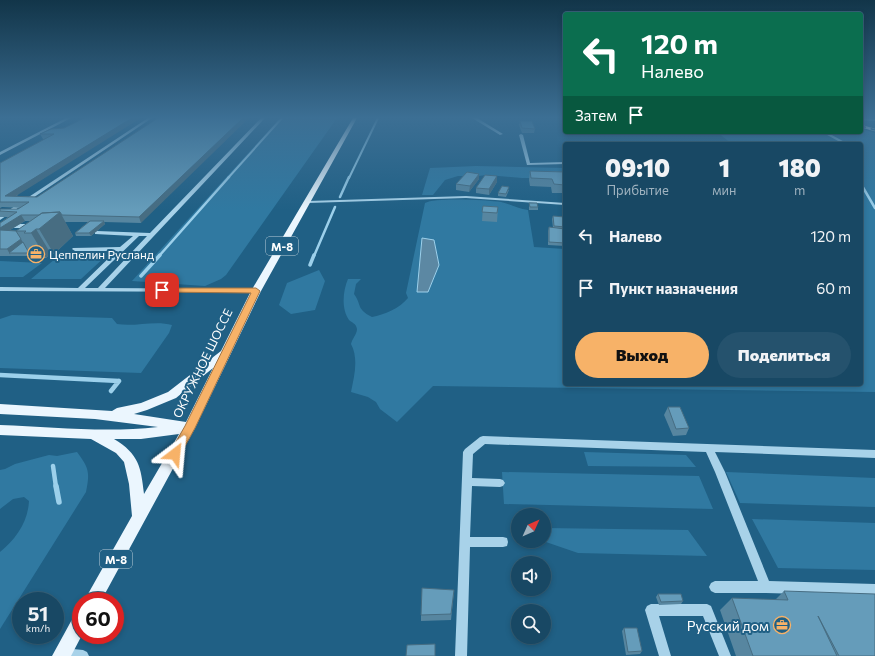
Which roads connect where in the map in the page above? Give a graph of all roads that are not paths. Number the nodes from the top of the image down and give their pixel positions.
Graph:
1 (104, 149) edge
2 (234, 149) edge
3 (337, 149) edge
4 (524, 149) edge
5 (0, 150) edge
6 (9, 150) joint
7 (0, 154) edge
8 (563, 163) edge
9 (308, 202) junction
10 (563, 204) edge
11 (0, 218) edge
12 (0, 226) edge
13 (38, 227) edge
14 (97, 233) dead end
15 (138, 234) junction
16 (151, 235) junction
17 (75, 249) dead end
18 (121, 249) junction
19 (0, 289) edge
20 (79, 290) junction
21 (100, 290) junction
22 (256, 291) junction
23 (227, 351) junction
24 (0, 409) edge
25 (107, 414) junction
26 (189, 428) junction
27 (0, 430) edge
28 (93, 434) junction
29 (709, 449) junction
30 (875, 454) edge
31 (467, 482) junction
32 (500, 483) dead end
33 (139, 517) junction
34 (465, 542) junction
35 (503, 542) dead end
36 (715, 587) dead end
37 (766, 587) junction
38 (875, 590) edge
39 (97, 592) edge
40 (72, 637) edge
41 (62, 655) edge
42 (83, 656) edge
43 (461, 656) edge
44 (665, 656) edge
45 (725, 656) edge

1 - 11 street
2 - 16 street
3 - 9 main road, ОКРУЖНОЕ ШОССЕ / М-8
4 - 8 street
5 - 6 street
6 - 7 street
9 - 10 street
9 - 22 main road, ОКРУЖНОЕ ШОССЕ / М-8
12 - 13 street
14 - 15 street
15 - 16 street
15 - 18 street
16 - 21 street
17 - 18 street
18 - 20 street
19 - 20 street
20 - 21 street
21 - 22 street
22 - 23 main road, ОКРУЖНОЕ ШОССЕ / М-8
23 - 25 main road
23 - 26 main road, ОКРУЖНОЕ ШОССЕ / М-8
24 - 25 main road
25 - 26 main road
26 - 28 main road
26 - 33 main road, ОКРУЖНОЕ ШОССЕ / М-8
27 - 28 main road
28 - 33 main road
29 - 30 street
29 - 31 street
29 - 37 street
31 - 32 street
31 - 34 street
33 - 39 main road, ОКРУЖНОЕ ШОССЕ / М-8
34 - 35 street
34 - 43 street
36 - 37 street
37 - 38 street
40 - 41 main road
41 - 42 street
44 - 45 street

